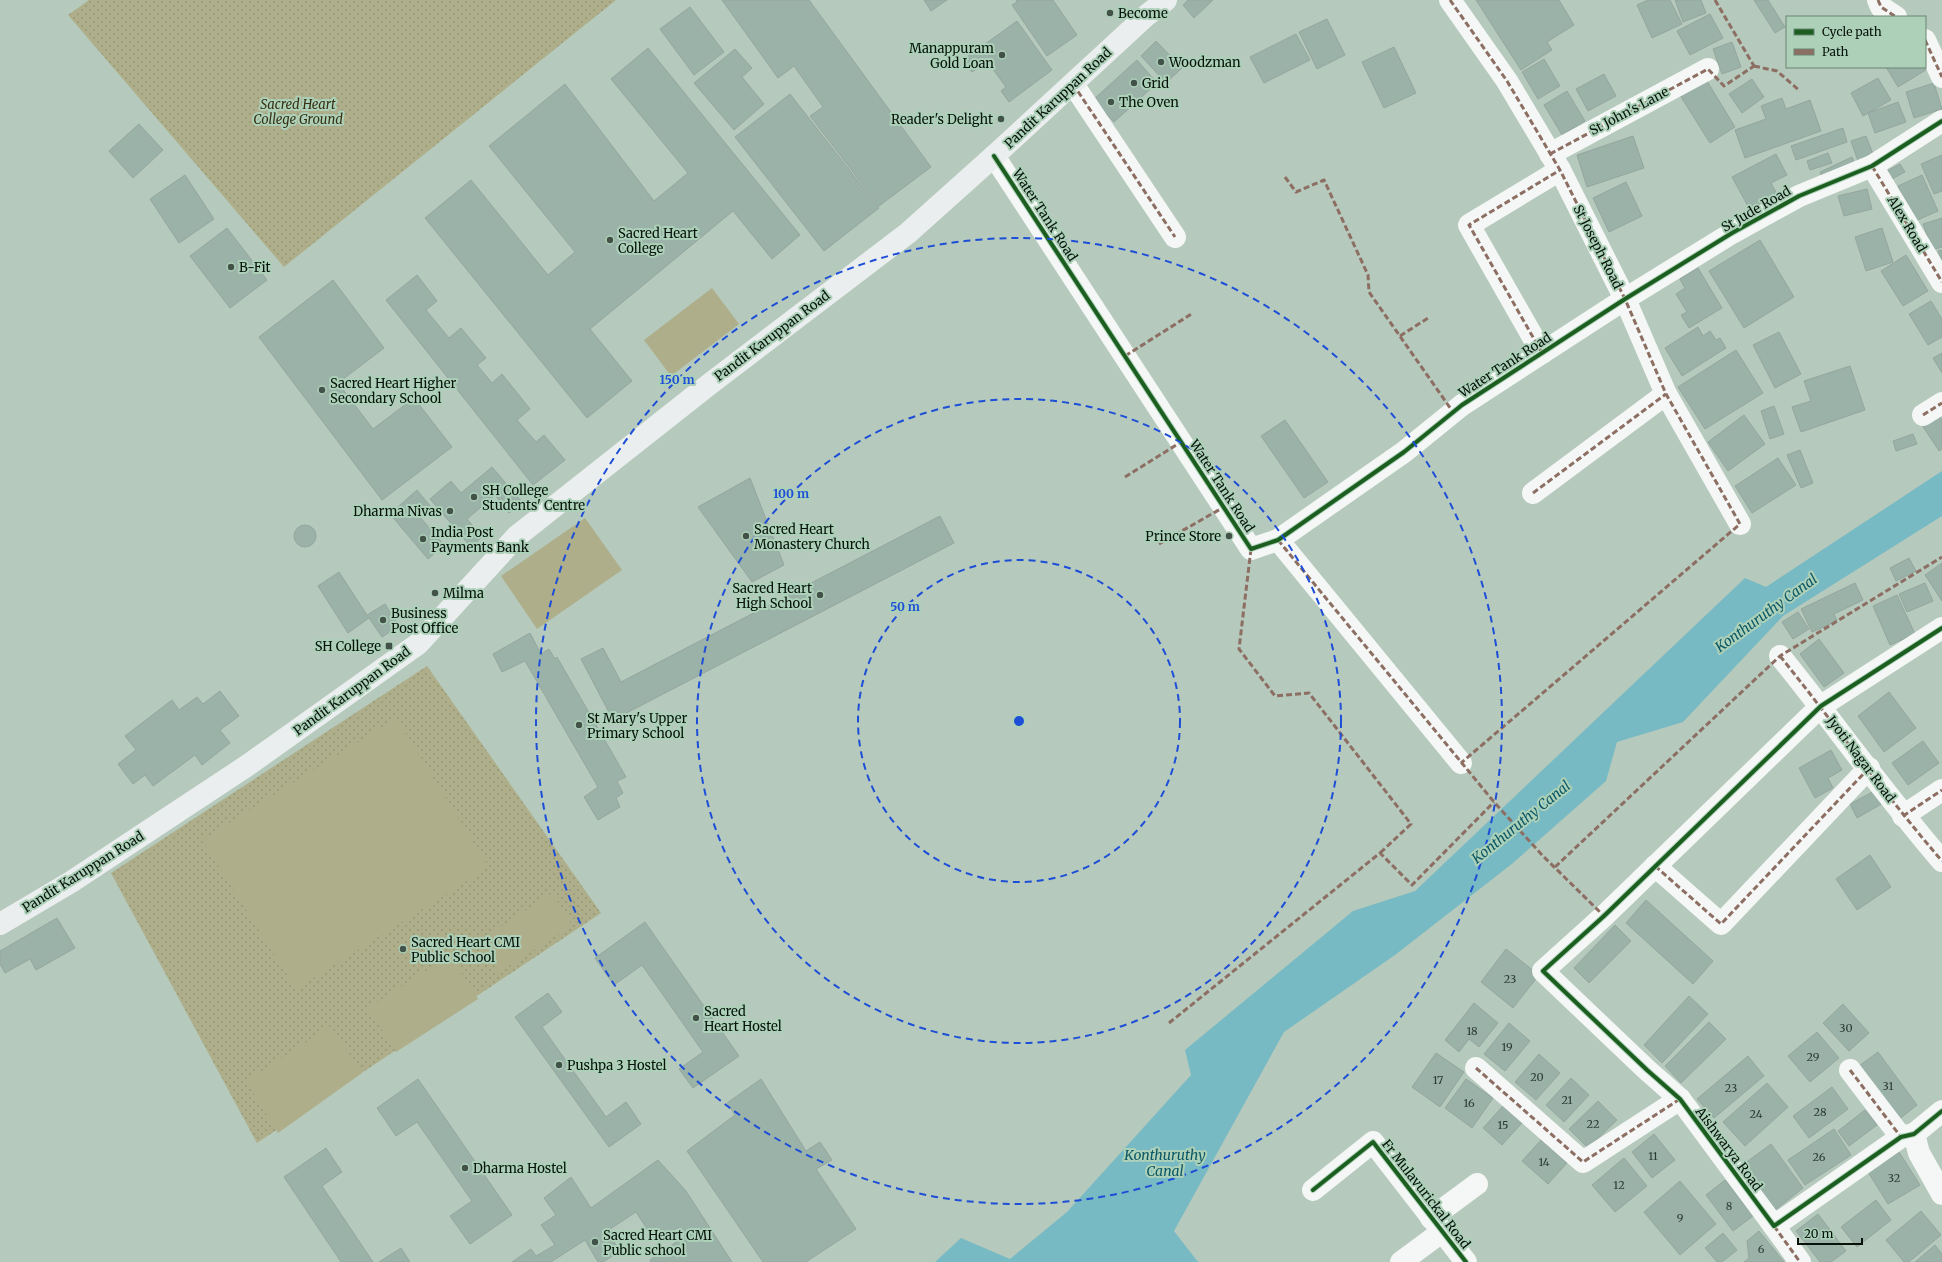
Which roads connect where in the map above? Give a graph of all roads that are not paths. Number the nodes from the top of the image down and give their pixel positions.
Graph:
1 (1166, 0) edge
2 (1450, 0) edge
3 (1878, 0) edge
4 (1894, 16) edge
5 (1926, 42) edge
6 (1708, 69) dead end
7 (1942, 77) edge
8 (1073, 84) junction
9 (1942, 121) edge
10 (994, 156) junction
11 (1555, 162) junction
12 (1872, 166) junction
13 (1175, 237) dead end
14 (1942, 282) edge
15 (1625, 299) junction
16 (1542, 353) junction
17 (1666, 394) junction
18 (1942, 403) edge
19 (1924, 415) dead end
20 (1533, 493) dead end
21 (1740, 524) dead end
22 (1278, 540) junction
23 (1942, 628) edge
24 (1780, 656) dead end
25 (1821, 706) junction
26 (1461, 763) dead end
27 (1869, 768) junction
28 (1942, 790) edge
29 (1903, 816) junction
30 (1942, 861) edge
31 (1656, 866) junction
32 (0, 924) edge
33 (1476, 1068) dead end
34 (1850, 1070) dead end
35 (1680, 1099) junction
36 (1942, 1110) edge
37 (1908, 1136) junction
38 (1477, 1184) dead end
39 (1313, 1190) dead end
40 (1942, 1194) edge
41 (1437, 1224) junction
42 (1774, 1226) junction
43 (1401, 1262) edge
44 (1466, 1262) edge
45 (1800, 1262) edge

1 - 8 main road, Pandit Karuppan Road
2 - 11 street, St Joseph Road
3 - 4 street
5 - 7 street
6 - 11 street, St John's Lane
8 - 10 main road, Pandit Karuppan Road
8 - 13 street
9 - 12 street, St Jude Road
10 - 22 street, Water Tank Road
10 - 32 main road, Pandit Karuppan Road
11 - 15 street, St Joseph Road
11 - 16 street, St John's Lane
12 - 14 street, Alex Road
12 - 15 street, St Jude Road
15 - 16 street, Water Tank Road
15 - 17 street, St Joseph Road
16 - 22 street, Water Tank Road
17 - 20 street
17 - 21 street, St Joseph Road
18 - 19 street
22 - 26 street
23 - 25 street
24 - 25 street, Jyoti Nagar Road
25 - 27 street, Jyoti Nagar Road
25 - 31 street
27 - 29 street, Jyoti Nagar Road
27 - 31 street
28 - 29 street
29 - 30 street, Jyoti Nagar Road
31 - 35 street, Aishwarya Road
33 - 35 street
34 - 37 street
35 - 42 street, Aishwarya Road
36 - 37 street
37 - 40 street
37 - 42 street
38 - 41 street
39 - 41 street, Fr Mulavurickal Road
41 - 43 street
41 - 44 street, Fr Mulavurickal Road
42 - 45 street, Aishwarya Road

